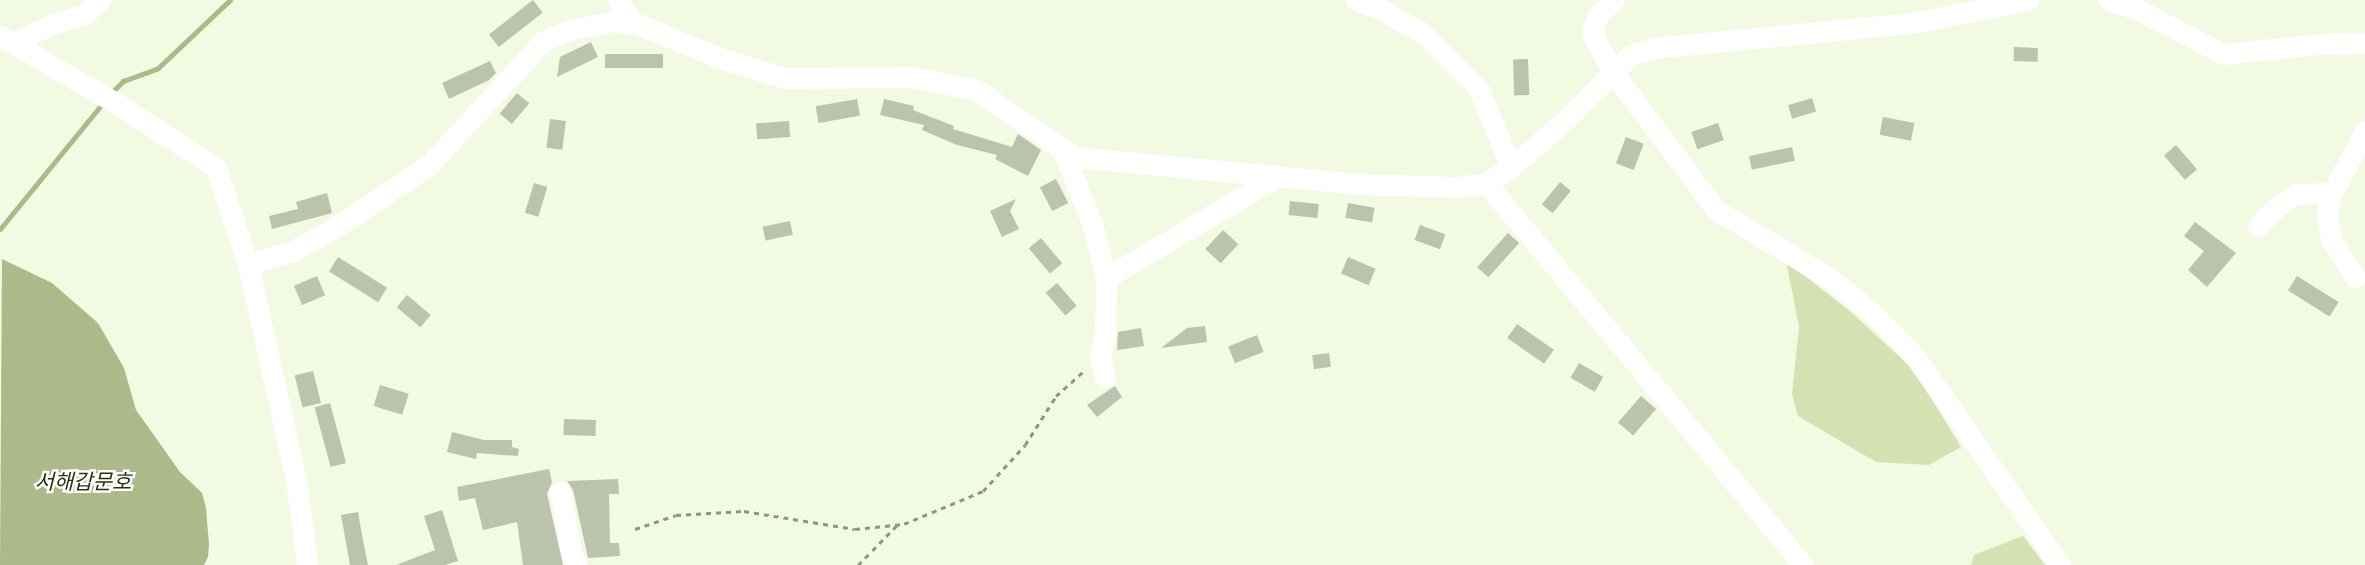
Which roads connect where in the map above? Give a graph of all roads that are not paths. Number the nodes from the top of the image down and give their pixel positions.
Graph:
1 (100, 0) edge
2 (618, 0) edge
3 (1356, 0) edge
4 (1614, 0) edge
5 (2028, 0) edge
6 (2109, 0) edge
7 (633, 24) junction
8 (6, 39) edge
9 (2365, 43) edge
10 (1612, 71) junction
11 (2365, 131) edge
12 (1062, 149) junction
13 (1511, 167) junction
14 (1278, 176) junction
15 (1486, 183) junction
16 (2332, 192) junction
17 (2258, 226) dead end
18 (248, 264) junction
19 (2355, 277) dead end
20 (1106, 278) junction
21 (1102, 367) road end
22 (560, 492) dead end
23 (307, 565) edge
24 (577, 565) edge
25 (1803, 565) edge
26 (2060, 565) edge

1 - 8 street
2 - 7 street
3 - 13 street
4 - 10 street
5 - 10 street
6 - 9 street
7 - 12 street
7 - 18 street
8 - 18 street
10 - 13 street
10 - 26 street
11 - 16 street
12 - 14 street
12 - 20 street
13 - 15 street
14 - 15 street
14 - 20 street
15 - 25 street
16 - 17 street
16 - 19 street
18 - 23 street
20 - 21 street
22 - 24 street

